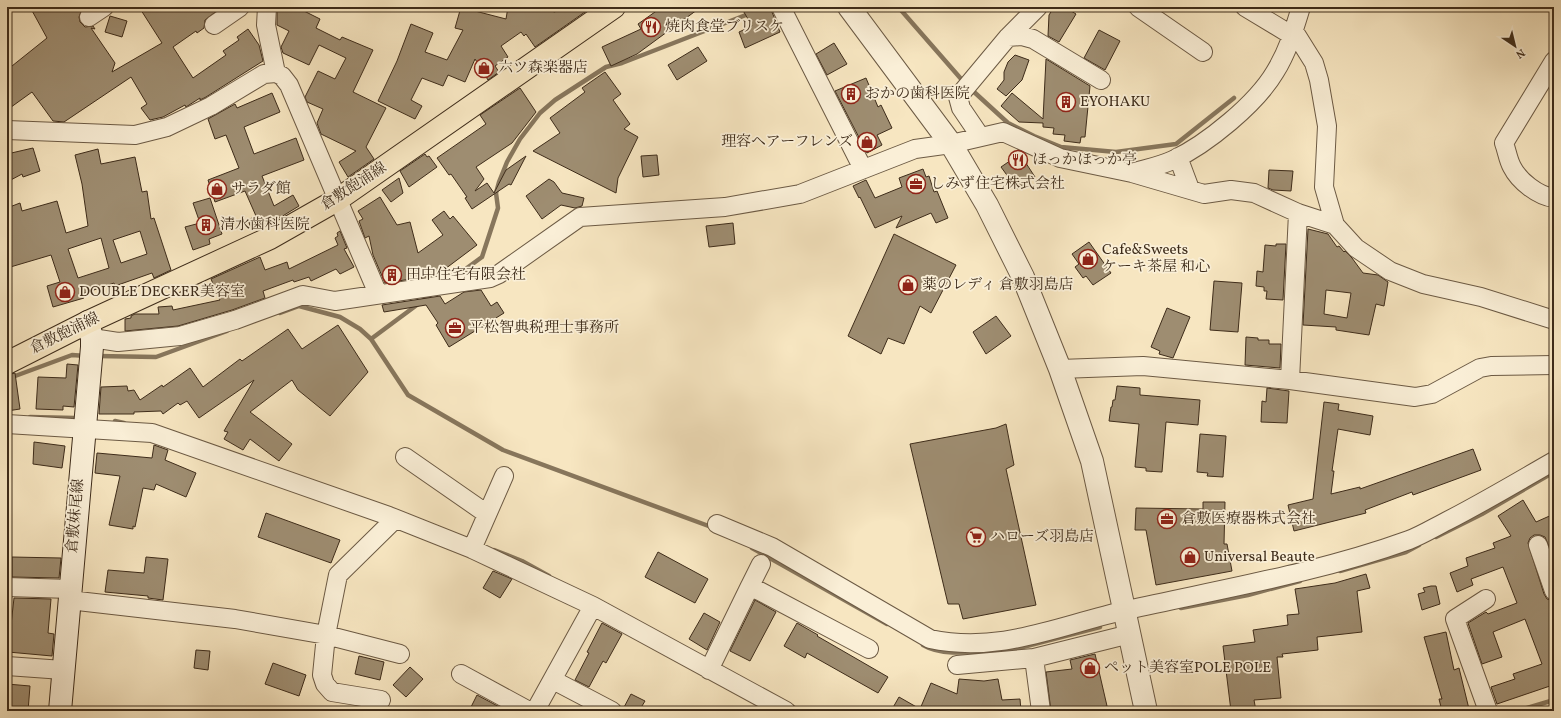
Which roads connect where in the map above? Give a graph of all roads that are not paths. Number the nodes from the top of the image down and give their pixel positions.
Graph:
1 (104, 7) edge
2 (240, 7) edge
3 (267, 7) edge
4 (614, 7) edge
5 (781, 7) edge
6 (849, 7) edge
7 (1038, 7) edge
8 (1138, 7) edge
9 (1245, 7) edge
10 (1301, 7) edge
11 (89, 17) dead end
12 (214, 25) dead end
13 (1293, 34) junction
14 (1008, 36) junction
15 (1203, 52) dead end
16 (1554, 61) edge
17 (276, 73) junction
18 (1101, 80) dead end
19 (7, 130) edge
20 (980, 136) junction
21 (951, 144) junction
22 (1178, 157) junction
23 (863, 170) junction
24 (1132, 173) junction
25 (1190, 190) junction
26 (1554, 198) edge
27 (337, 200) junction
28 (1298, 213) junction
29 (1335, 225) junction
30 (378, 294) junction
31 (1554, 320) edge
32 (90, 343) junction
33 (7, 363) edge
34 (1554, 365) edge
35 (1060, 369) junction
36 (1290, 380) junction
37 (7, 424) edge
38 (84, 427) junction
39 (405, 457) dead end
40 (1554, 461) edge
41 (504, 476) dead end
42 (487, 514) junction
43 (395, 519) junction
44 (717, 524) dead end
45 (475, 544) junction
46 (1538, 545) dead end
47 (761, 564) dead end
48 (750, 586) junction
49 (7, 587) edge
50 (1554, 591) edge
51 (69, 595) junction
52 (1486, 599) dead end
53 (593, 606) junction
54 (1125, 610) junction
55 (1130, 634) junction
56 (326, 635) junction
57 (869, 649) dead end
58 (400, 654) dead end
59 (1034, 658) junction
60 (711, 665) junction
61 (957, 665) dead end
62 (7, 666) edge
63 (63, 670) junction
64 (461, 674) dead end
65 (553, 680) junction
66 (381, 700) dead end
67 (60, 711) edge
68 (529, 711) edge
69 (535, 711) edge
70 (612, 711) edge
71 (786, 711) edge
72 (1041, 711) edge
73 (1146, 711) edge
74 (1488, 711) edge

1 - 11 street
2 - 12 street
3 - 17 street
4 - 27 main road, 倉敷飽浦線
5 - 23 street
6 - 21 street
7 - 14 street
8 - 15 street
9 - 13 street
10 - 13 street
13 - 22 street
13 - 29 street
14 - 18 street
14 - 20 street
16 - 26 street
17 - 19 street
17 - 27 street
20 - 21 street
20 - 24 street
21 - 23 street
21 - 35 street
22 - 24 street
22 - 25 street
23 - 30 street
24 - 25 street
25 - 28 street
27 - 30 street
27 - 32 main road, 倉敷飽浦線
28 - 29 street
28 - 36 street
29 - 31 street
30 - 32 street
32 - 33 main road, 倉敷飽浦線
32 - 38 street, 倉敷妹尾線
34 - 36 street
35 - 36 street
35 - 54 street
37 - 38 street
38 - 43 street
38 - 51 street, 倉敷妹尾線
39 - 42 street
40 - 54 street
41 - 42 street
42 - 45 street
43 - 45 street
43 - 56 street
44 - 54 street
45 - 53 street
46 - 50 street
47 - 48 street
48 - 57 street
48 - 60 street
49 - 51 street
51 - 56 street
51 - 63 street, 倉敷妹尾線
52 - 74 street
53 - 60 street
53 - 65 street
54 - 55 street
55 - 59 street
55 - 73 street
56 - 58 street
56 - 66 street
59 - 61 street
59 - 72 street
60 - 71 street
62 - 63 street
63 - 67 street, 倉敷妹尾線
64 - 68 street
65 - 69 street
65 - 70 street

